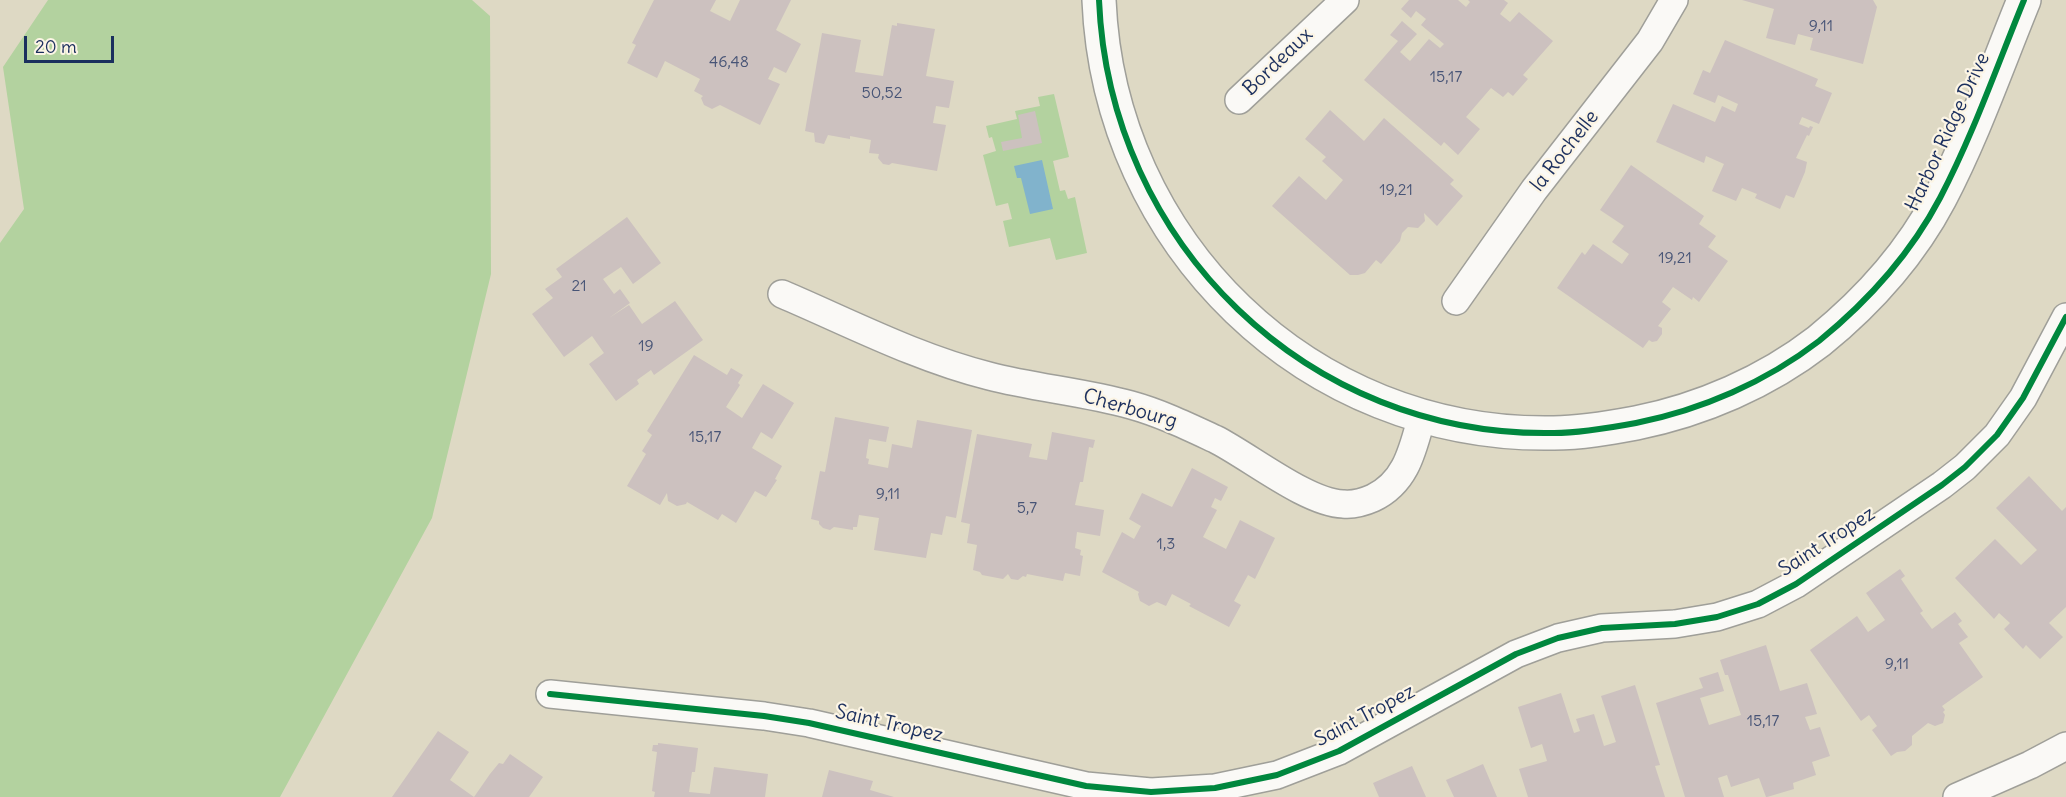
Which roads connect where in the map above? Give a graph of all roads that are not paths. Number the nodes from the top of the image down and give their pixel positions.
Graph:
1 (1100, 0) edge
2 (1345, 0) edge
3 (1674, 0) edge
4 (2024, 0) edge
5 (1239, 100) dead end
6 (782, 294) dead end
7 (1456, 301) dead end
8 (2066, 317) edge
9 (1422, 416) junction
10 (550, 694) dead end
11 (2066, 746) edge
12 (1280, 786) edge
13 (1957, 797) edge

1 - 9 street, Harbor Ridge Drive
2 - 5 street, Bordeaux
3 - 7 street, la Rochelle
4 - 9 street, Harbor Ridge Drive
6 - 9 street, Cherbourg
8 - 12 street, Saint Tropez
10 - 12 street, Saint Tropez
11 - 13 street

